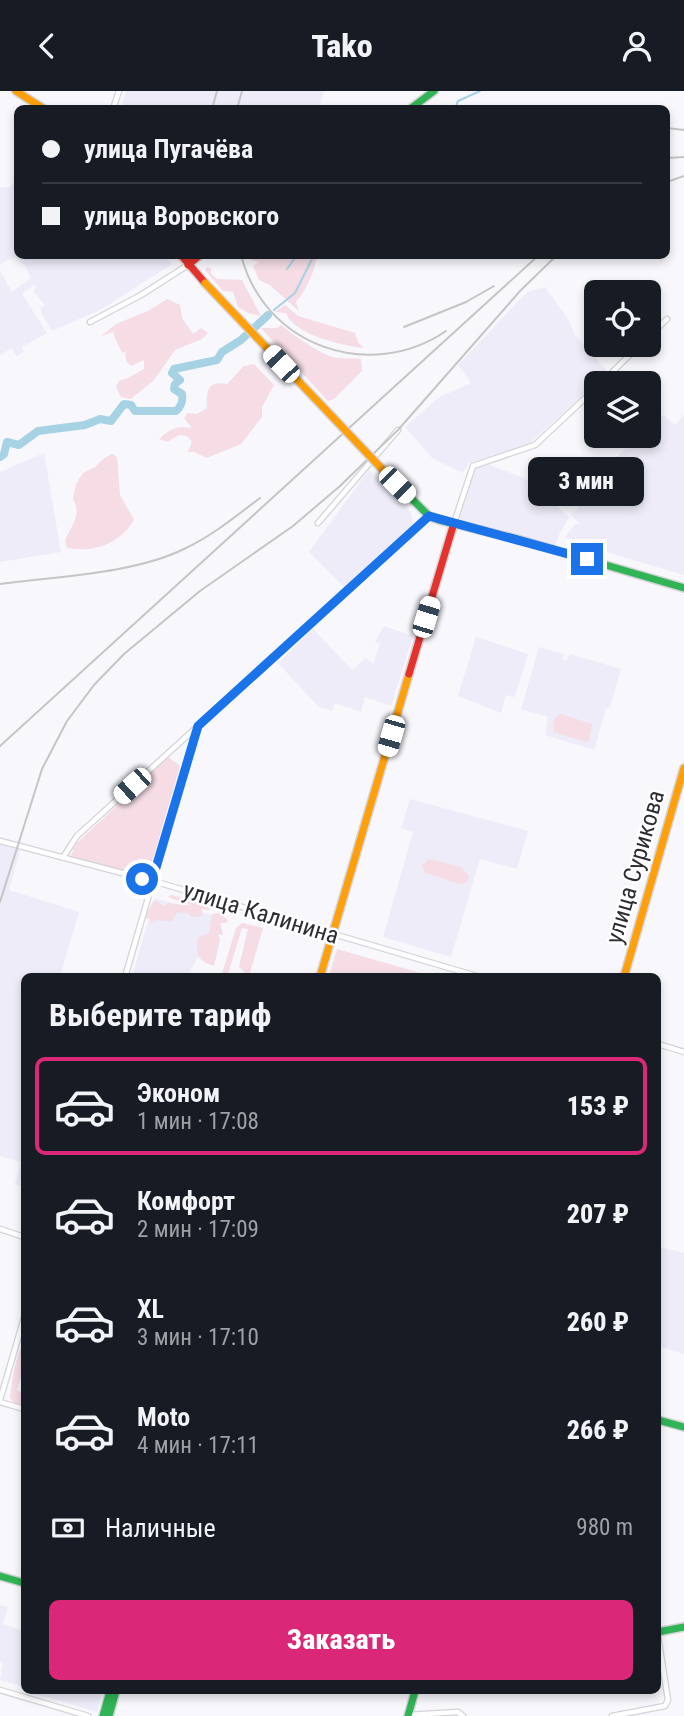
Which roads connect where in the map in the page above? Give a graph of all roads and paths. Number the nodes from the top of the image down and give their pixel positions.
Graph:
1 (16, 91) edge
2 (434, 91) edge
3 (38, 105) edge
4 (415, 105) edge
5 (184, 259) edge
6 (195, 259) edge
7 (188, 265) junction
8 (667, 319) dead end
9 (90, 323) dead end
10 (661, 325) edge
11 (628, 357) edge
12 (613, 371) edge
13 (584, 399) edge
14 (398, 430) dead end
15 (429, 516) junction
16 (318, 523) dead end
17 (454, 523) junction
18 (684, 588) edge
19 (198, 726) junction
20 (684, 768) edge
21 (681, 789) edge
22 (0, 841) edge
23 (64, 856) junction
24 (152, 881) junction
25 (333, 935) junction
26 (126, 973) edge
27 (321, 973) edge
28 (466, 973) edge
29 (625, 973) edge
30 (661, 1045) edge
31 (684, 1052) edge
32 (0, 1229) edge
33 (21, 1236) edge
34 (21, 1328) edge
35 (0, 1401) edge
36 (21, 1408) edge
37 (661, 1421) edge
38 (684, 1427) edge
39 (0, 1576) edge
40 (21, 1582) edge
41 (684, 1627) edge
42 (661, 1633) edge
43 (661, 1654) edge
44 (0, 1690) edge
45 (109, 1694) edge
46 (115, 1694) edge
47 (414, 1694) edge
48 (408, 1715) edge
49 (88, 1716) edge
50 (103, 1716) edge
51 (109, 1716) edge
52 (463, 1716) edge
53 (612, 1716) edge

1 - 3 main road
2 - 4 main road
5 - 7 main road
6 - 7 main road
7 - 9 street
7 - 15 main road, bridge
8 - 10 street
11 - 12 street
13 - 17 street
14 - 16 street
15 - 17 main road
15 - 19 street
17 - 18 main road
17 - 25 main road
19 - 23 street
19 - 24 street
20 - 21 main road, улица Сурикова
21 - 29 main road, улица Сурикова
22 - 23 street, улица Калинина
23 - 24 street, улица Калинина
24 - 25 street, улица Калинина
24 - 26 street
25 - 27 main road
25 - 28 street, улица Калинина
30 - 31 street
32 - 33 street
34 - 35 street
35 - 36 street
37 - 38 main road
39 - 40 main road
41 - 42 main road
43 - 53 street
44 - 49 street
45 - 50 main road
46 - 51 main road
47 - 48 main road
48 - 52 street

